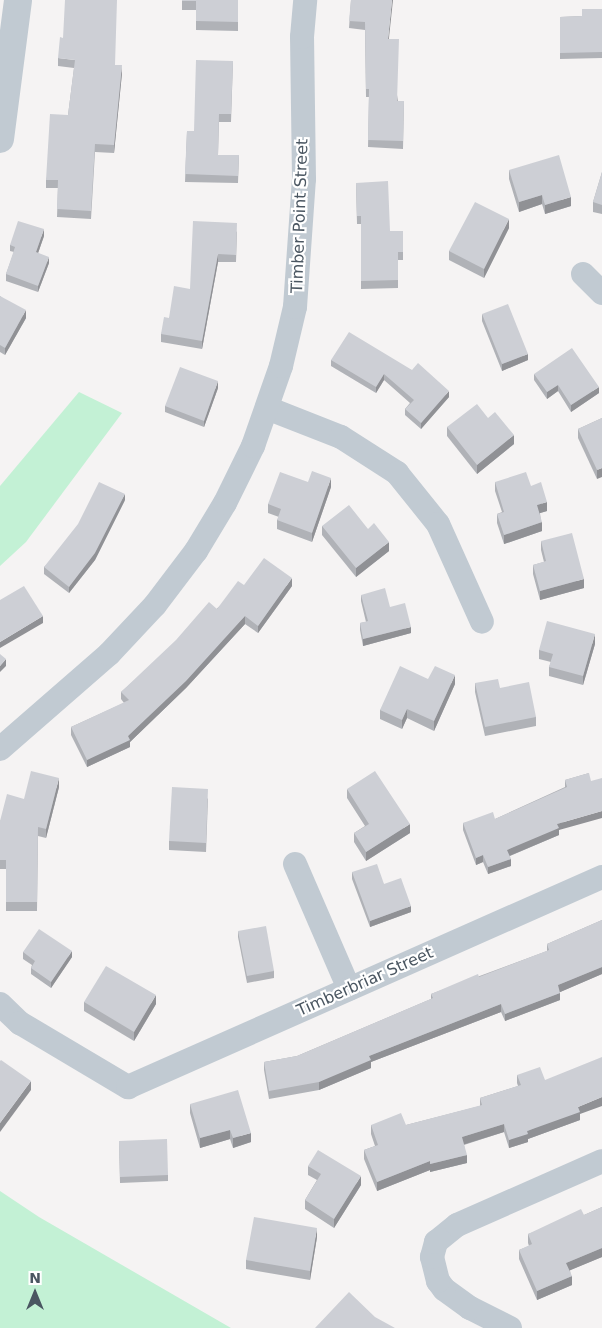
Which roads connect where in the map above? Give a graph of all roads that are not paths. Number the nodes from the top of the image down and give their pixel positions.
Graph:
1 (18, 0) edge
2 (305, 0) edge
3 (0, 138) edge
4 (583, 274) dead end
5 (602, 293) edge
6 (267, 408) junction
7 (482, 622) dead end
8 (0, 748) edge
9 (295, 864) dead end
10 (602, 877) edge
11 (349, 989) junction
12 (0, 1004) edge
13 (602, 1161) edge
14 (510, 1328) edge

1 - 3 street
2 - 6 street, Timber Point Street
4 - 5 street
6 - 7 street
6 - 8 street, Timber Point Street
9 - 11 street
10 - 11 street, Timberbriar Street
11 - 12 street, Timberbriar Street
13 - 14 street

